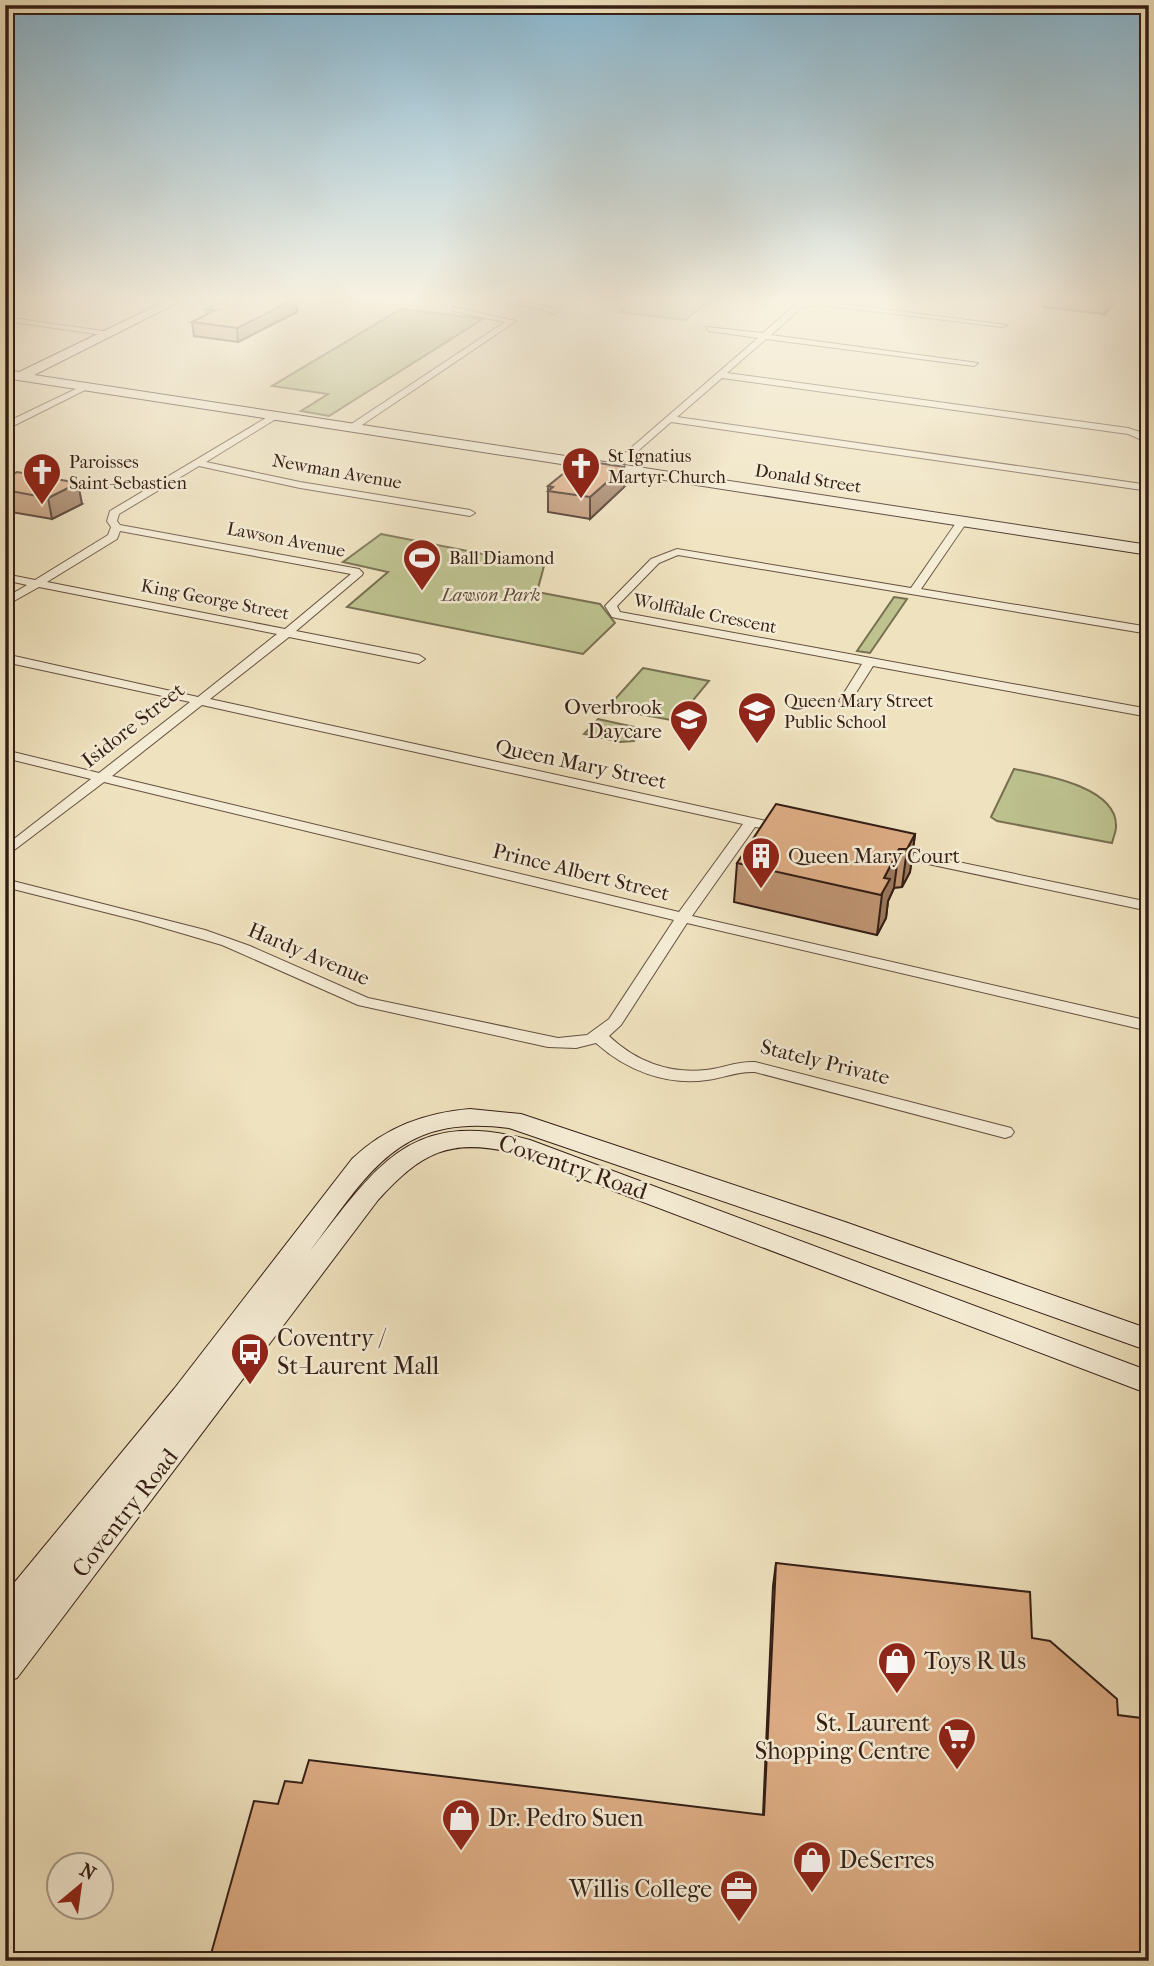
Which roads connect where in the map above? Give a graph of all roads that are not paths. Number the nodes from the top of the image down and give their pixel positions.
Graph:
1 (75, 393) edge
2 (133, 393) edge
3 (405, 393) edge
4 (700, 393) edge
5 (849, 393) edge
6 (276, 415) junction
7 (670, 419) junction
8 (5, 427) edge
9 (353, 428) junction
10 (1149, 440) edge
11 (198, 463) junction
12 (613, 468) junction
13 (1149, 488) edge
14 (470, 513) dead end
15 (962, 522) junction
16 (116, 527) junction
17 (1149, 550) edge
18 (5, 577) edge
19 (36, 583) junction
20 (914, 592) junction
21 (5, 603) edge
22 (1149, 631) edge
23 (288, 632) junction
24 (5, 658) edge
25 (419, 659) dead end
26 (869, 663) junction
27 (198, 701) junction
28 (845, 701) dead end
29 (1149, 713) edge
30 (5, 754) edge
31 (101, 777) junction
32 (752, 822) junction
33 (802, 833) edge
34 (876, 849) edge
35 (5, 853) edge
36 (5, 883) edge
37 (1149, 907) edge
38 (684, 918) junction
39 (1149, 1026) edge
40 (600, 1037) junction
41 (1005, 1132) dead end
42 (1149, 1340) edge
43 (1149, 1383) edge
44 (5, 1619) edge
45 (5, 1667) edge

1 - 8 street
2 - 6 street, Donald Street
3 - 9 street
4 - 7 street
5 - 10 street
6 - 9 street, Donald Street
6 - 11 street
7 - 12 street
7 - 13 street
9 - 12 street, Donald Street
11 - 14 street, Newman Avenue
11 - 16 street
12 - 15 street, Donald Street
15 - 17 street, Donald Street
15 - 20 street
16 - 19 street
16 - 23 street, Lawson Avenue
18 - 19 street, King George Street
19 - 21 street
19 - 23 street, King George Street
20 - 22 street, Wolffdale Crescent
20 - 26 street, Wolffdale Crescent
23 - 25 street, King George Street
23 - 27 street, Isidore Street
24 - 27 street, Queen Mary Street
26 - 28 street
26 - 29 street, Wolffdale Crescent
27 - 31 street, Isidore Street
27 - 32 street, Queen Mary Street
30 - 31 street, Prince Albert Street
31 - 35 street, Isidore Street
31 - 38 street, Prince Albert Street
32 - 33 street, Queen Mary Street
32 - 38 street
34 - 37 street
36 - 40 street, Hardy Avenue
38 - 39 street, Prince Albert Street
38 - 40 street
40 - 41 street, Stately Private
42 - 44 street, Coventry Road
43 - 45 street, Coventry Road

